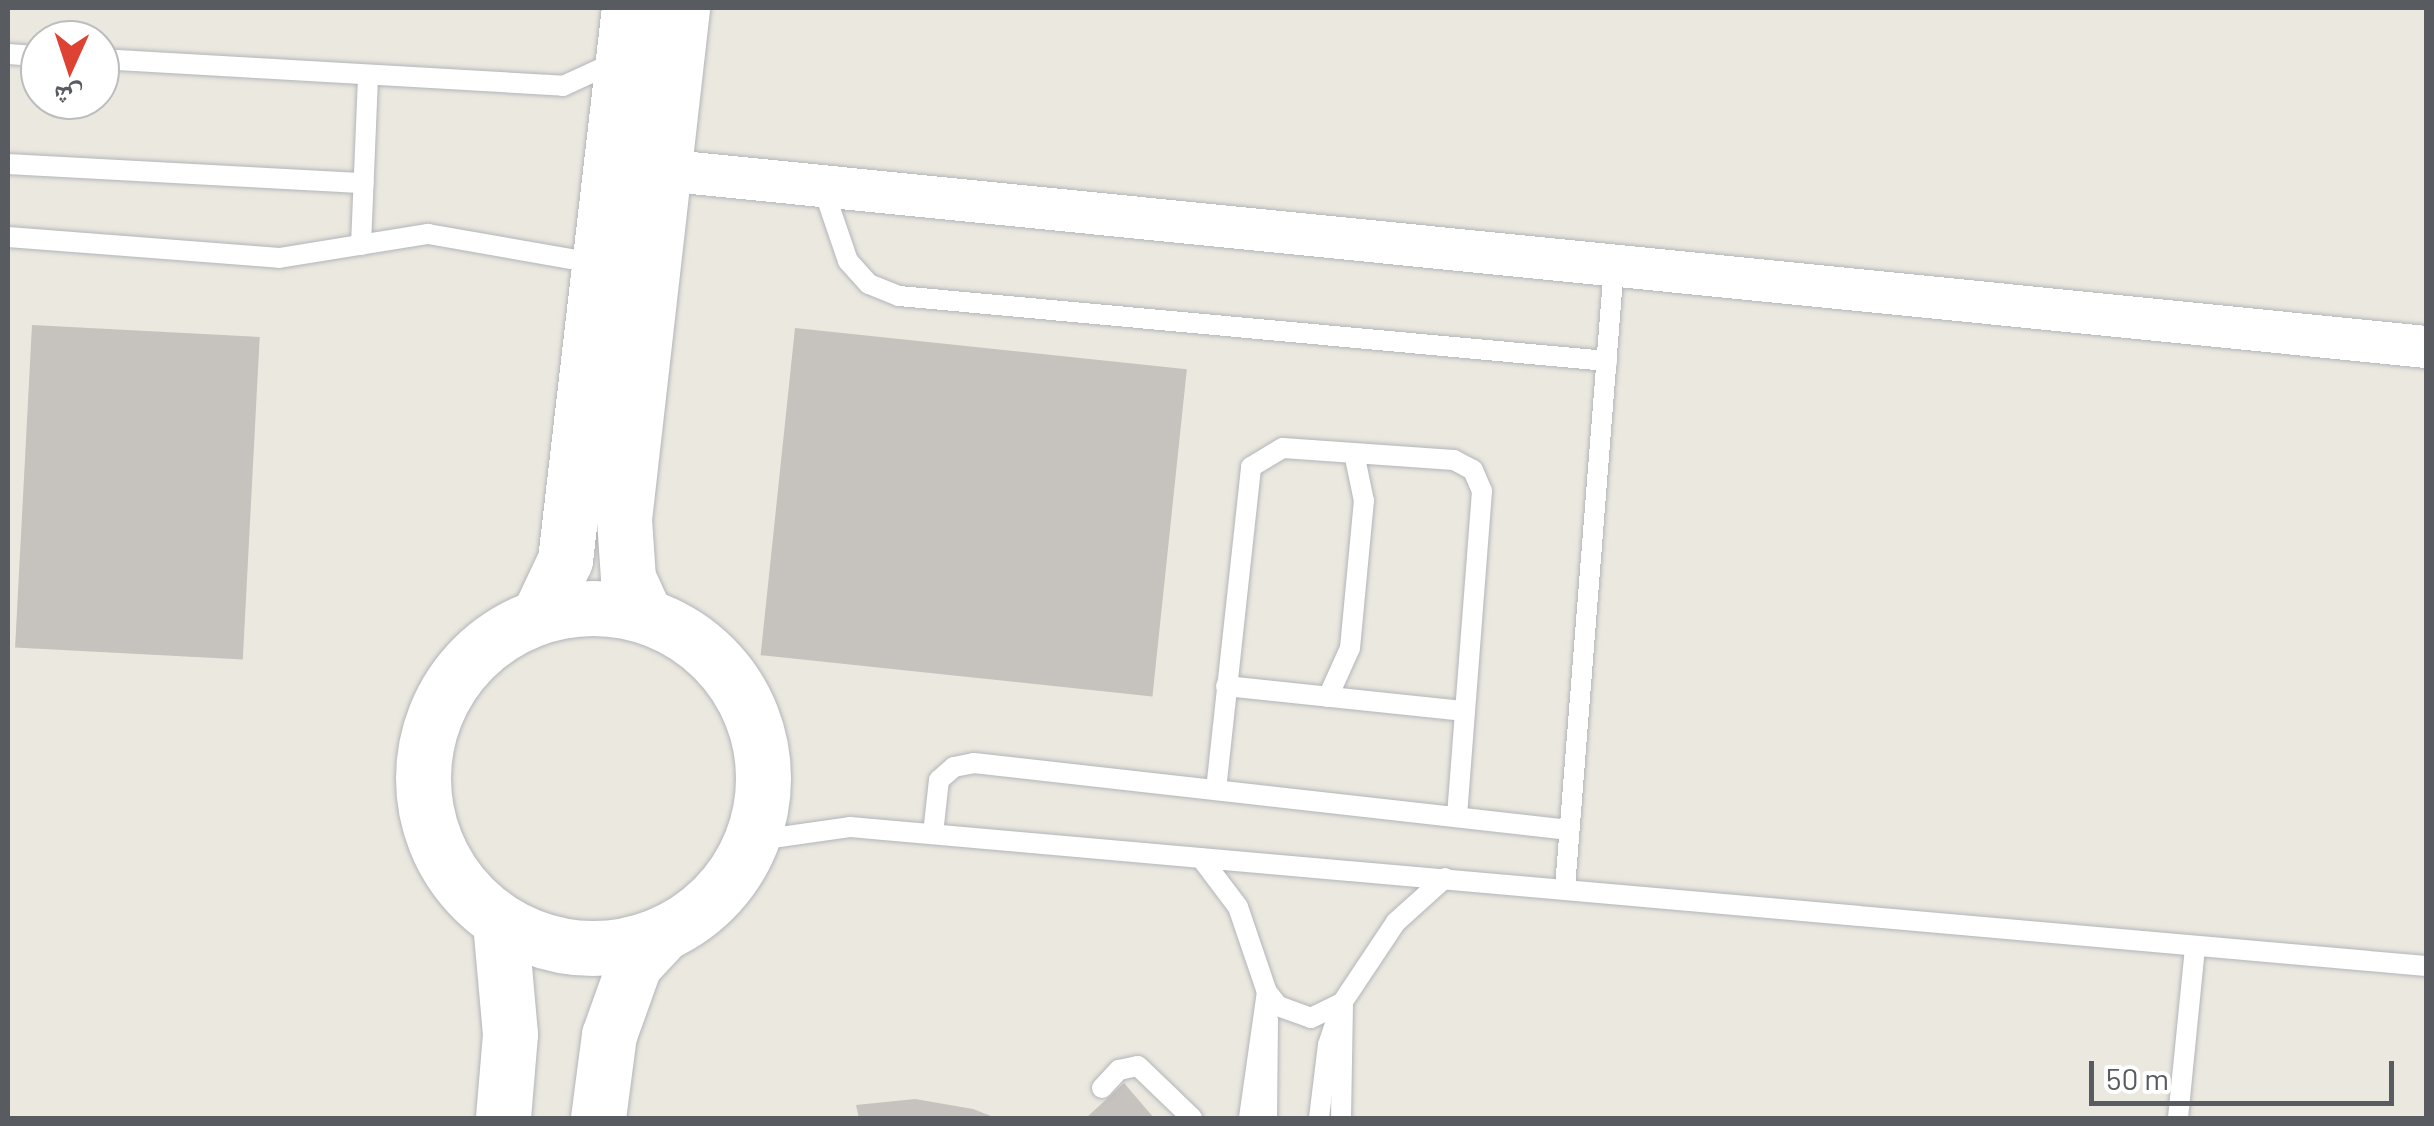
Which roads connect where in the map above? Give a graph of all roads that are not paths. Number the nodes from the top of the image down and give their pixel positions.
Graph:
1 (682, 8) edge
2 (626, 29) edge
3 (120, 60) edge
4 (368, 74) junction
5 (8, 164) edge
6 (662, 170) junction
7 (364, 183) junction
8 (822, 186) junction
9 (8, 238) edge
10 (361, 245) junction
11 (598, 264) junction
12 (1614, 266) junction
13 (2426, 347) edge
14 (1607, 361) junction
15 (1354, 453) junction
16 (646, 615) junction
17 (539, 616) junction
18 (1226, 686) junction
19 (1328, 697) junction
20 (1465, 711) junction
21 (1216, 790) junction
22 (1456, 818) junction
23 (1569, 830) junction
24 (934, 834) junction
25 (752, 841) junction
26 (1201, 858) junction
27 (1445, 878) junction
28 (1565, 888) junction
29 (500, 922) junction
30 (663, 934) junction
31 (2195, 947) junction
32 (2426, 966) edge
33 (1267, 992) junction
34 (1342, 1003) junction
35 (1102, 1088) dead end
36 (604, 1115) edge
37 (503, 1118) edge
38 (1192, 1118) edge
39 (1249, 1118) edge
40 (1267, 1118) edge
41 (1319, 1118) edge
42 (1341, 1118) edge
43 (2178, 1118) edge

1 - 6 main road
2 - 4 lane
2 - 11 main road
3 - 4 lane
4 - 7 lane
5 - 7 lane
6 - 8 street
6 - 16 main road
7 - 10 lane
8 - 12 street
8 - 14 lane
9 - 10 lane
10 - 11 lane
11 - 17 main road
12 - 13 street
12 - 14 lane
14 - 23 lane
15 - 18 lane
15 - 19 lane
15 - 20 lane
16 - 17 main road
16 - 25 main road
17 - 29 main road
18 - 19 lane
18 - 21 lane
19 - 20 lane
20 - 22 lane
21 - 22 lane
21 - 24 lane
22 - 23 lane
23 - 28 lane
24 - 25 lane
24 - 26 lane
25 - 30 main road
26 - 27 lane
26 - 33 lane
27 - 28 lane
27 - 34 lane
28 - 31 lane
29 - 30 main road
29 - 37 main road
30 - 36 main road
31 - 32 lane
31 - 43 lane
33 - 34 lane
33 - 39 lane
33 - 40 lane
34 - 41 lane
34 - 42 lane
35 - 38 lane

